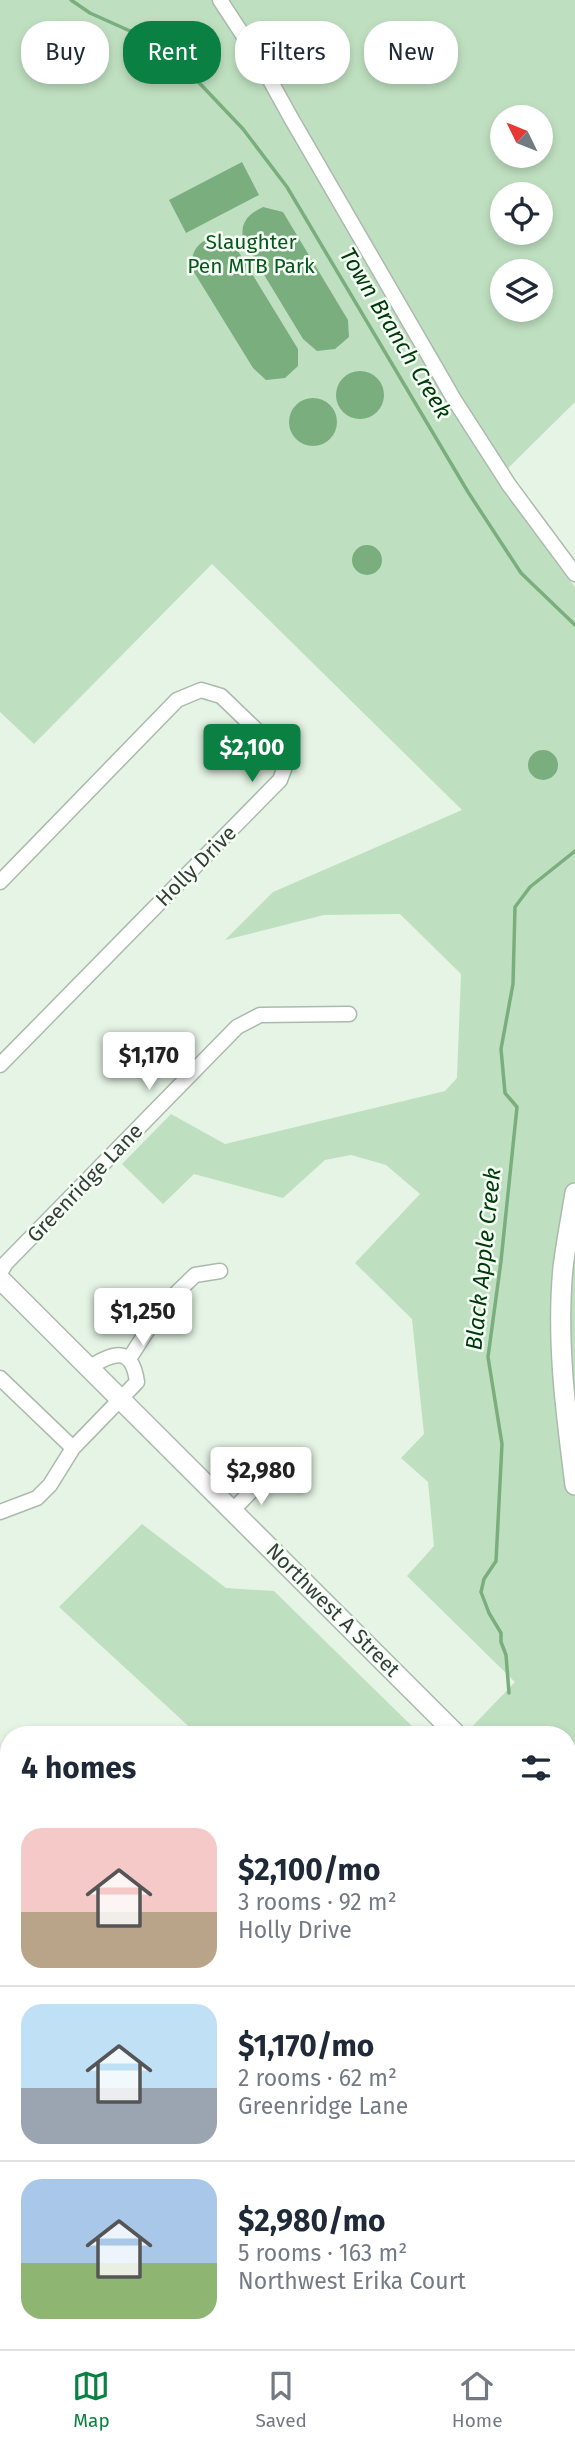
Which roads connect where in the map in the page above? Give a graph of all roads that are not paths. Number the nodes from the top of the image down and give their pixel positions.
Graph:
1 (220, 0) edge
2 (575, 574) edge
3 (0, 882) edge
4 (349, 1014) dead end
5 (0, 1065) edge
6 (575, 1193) edge
7 (220, 1271) dead end
8 (0, 1273) edge
9 (0, 1279) edge
10 (129, 1359) junction
11 (90, 1367) junction
12 (0, 1378) edge
13 (122, 1399) junction
14 (73, 1448) junction
15 (264, 1479) dead end
16 (575, 1485) edge
17 (233, 1510) junction
18 (0, 1511) edge
19 (448, 1726) edge

1 - 2 street
3 - 5 street, Holly Drive
4 - 8 street, Greenridge Lane
6 - 16 street
7 - 10 street
9 - 11 street, Northwest A Street
10 - 11 street
10 - 13 street
11 - 13 street, Northwest A Street
12 - 14 street
13 - 14 street
13 - 17 street, Northwest A Street
14 - 18 street
15 - 17 street
17 - 19 street, Northwest A Street

